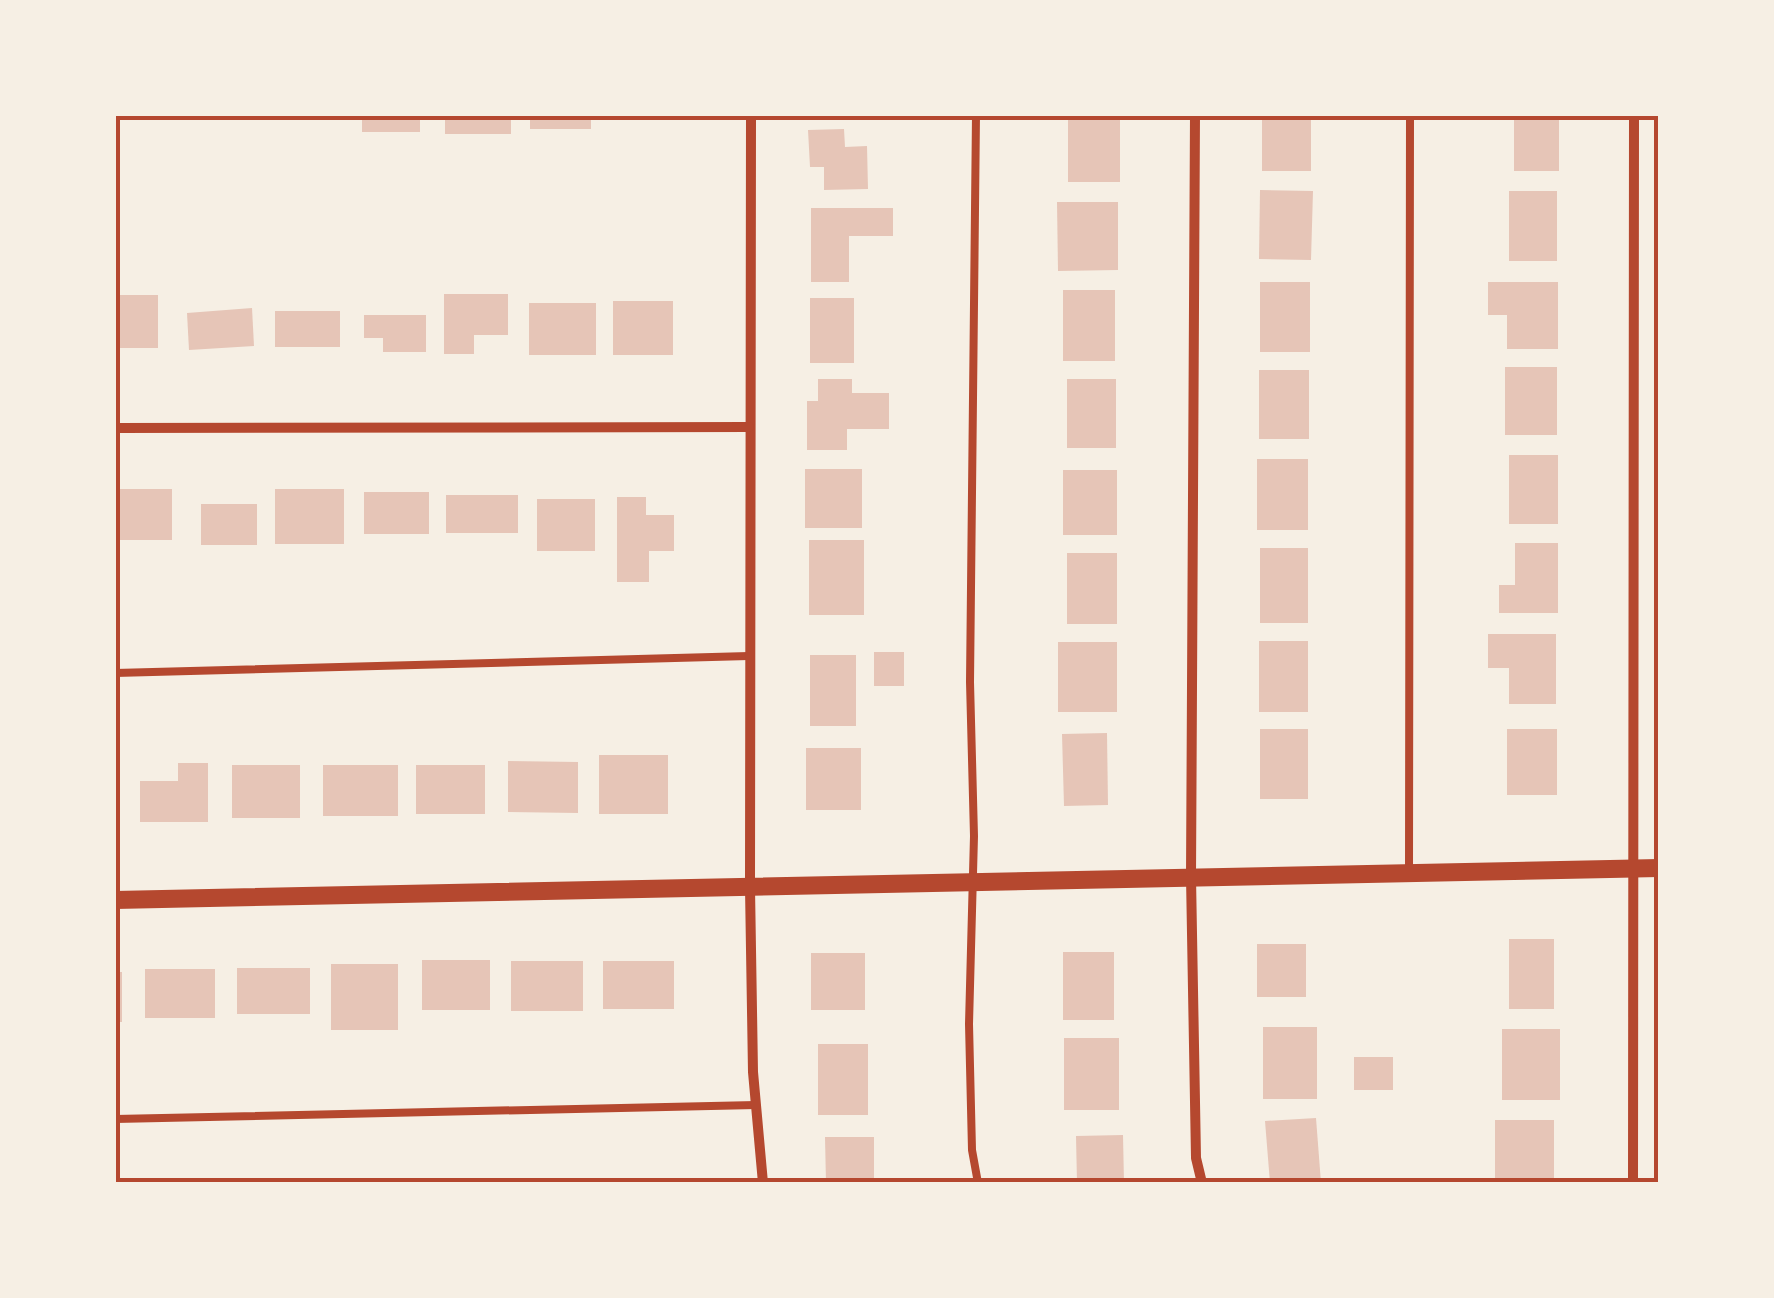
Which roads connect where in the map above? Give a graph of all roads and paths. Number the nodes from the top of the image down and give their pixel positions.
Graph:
1 (751, 115) edge
2 (976, 115) edge
3 (1195, 115) edge
4 (1410, 115) edge
5 (1634, 115) edge
6 (749, 427) junction
7 (115, 428) edge
8 (750, 656) junction
9 (115, 673) edge
10 (1659, 868) edge
11 (1632, 869) junction
12 (1409, 873) junction
13 (1191, 877) junction
14 (973, 884) junction
15 (750, 888) junction
16 (115, 900) edge
17 (756, 1106) junction
18 (115, 1119) edge
19 (763, 1183) edge
20 (978, 1183) edge
21 (1202, 1183) edge
22 (1633, 1183) edge

1 - 6 street
2 - 14 lane
3 - 13 street
4 - 12 lane
5 - 11 street
6 - 7 street
6 - 8 street
8 - 9 lane
8 - 15 street
10 - 11 street
11 - 12 street
11 - 22 street
12 - 13 street
13 - 14 street
13 - 21 street
14 - 15 street
14 - 20 lane
15 - 16 street
15 - 17 street
17 - 18 lane
17 - 19 street

